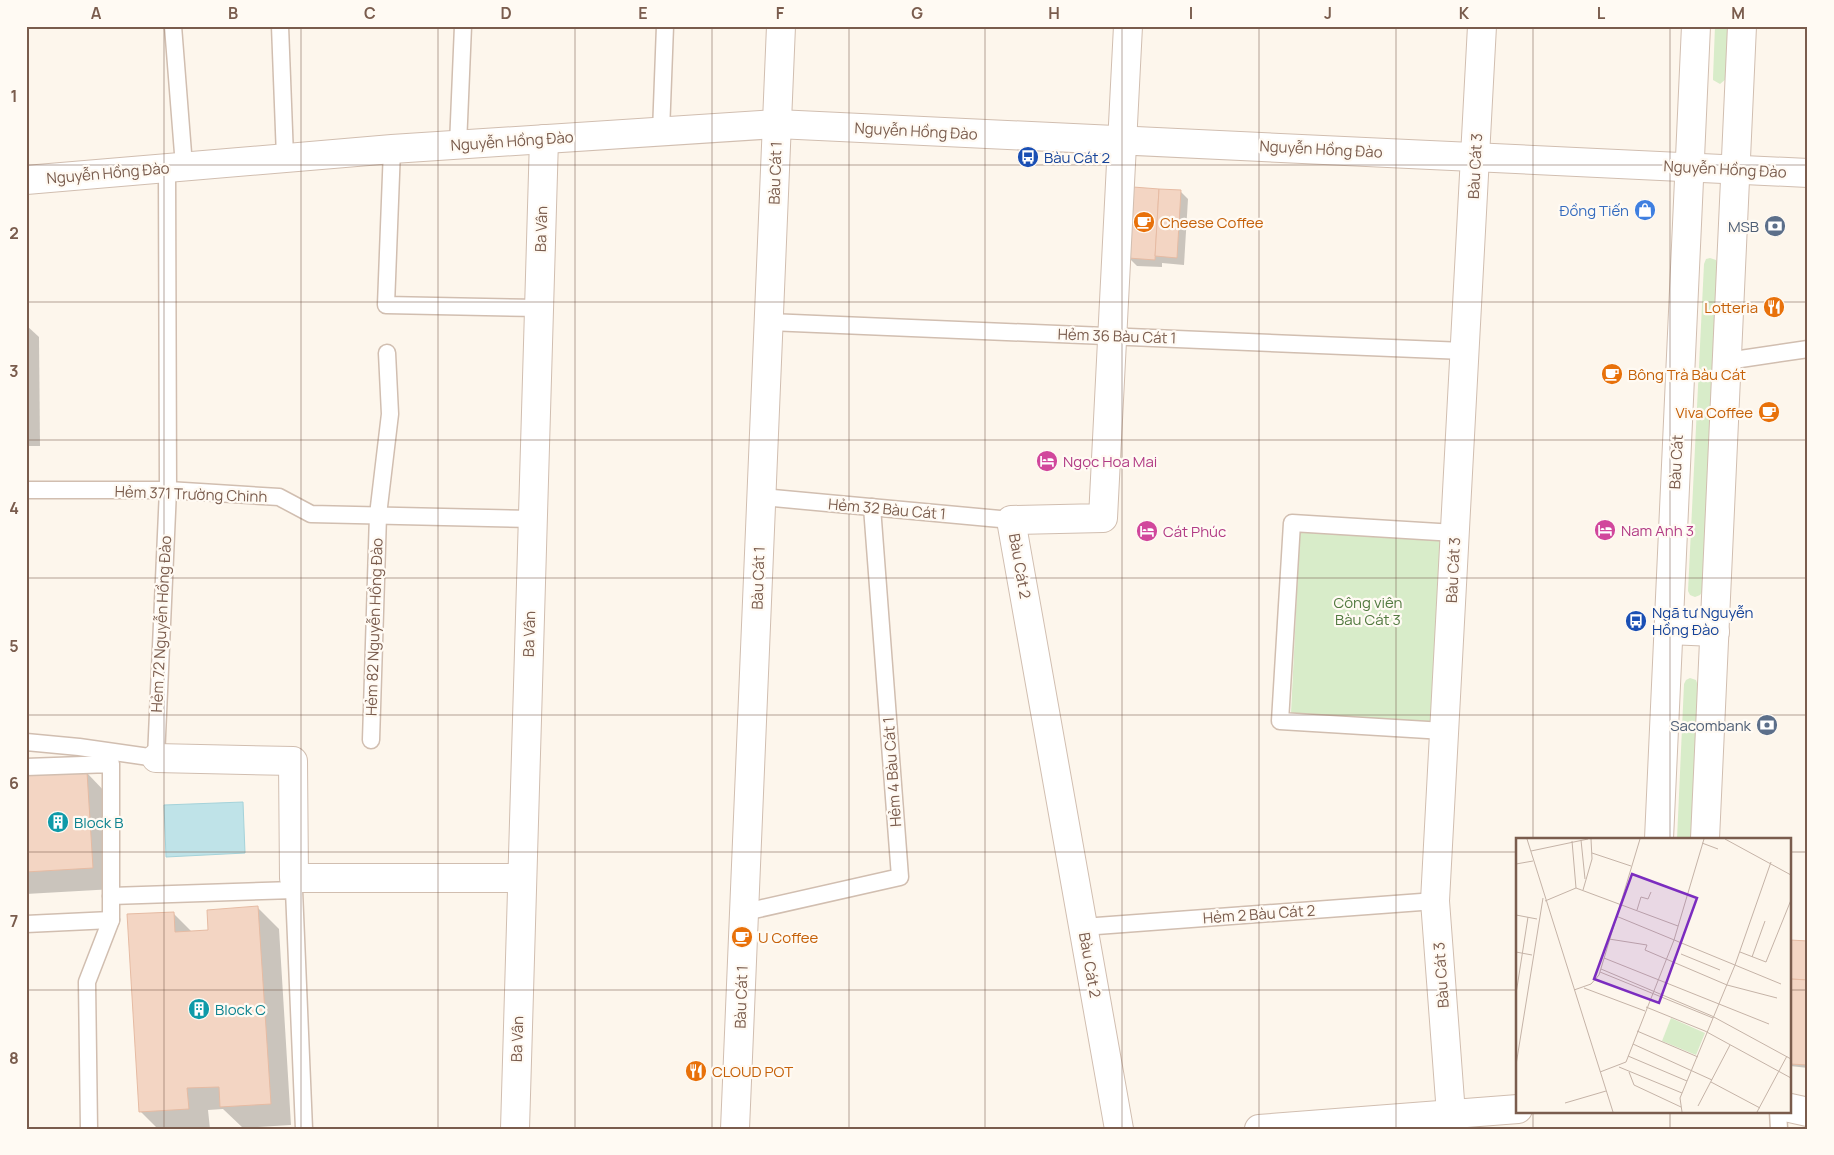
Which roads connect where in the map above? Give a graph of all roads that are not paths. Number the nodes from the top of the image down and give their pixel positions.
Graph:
1 (173, 26) edge
2 (280, 26) edge
3 (463, 26) edge
4 (665, 26) edge
5 (781, 26) edge
6 (1128, 26) edge
7 (1482, 26) edge
8 (1696, 26) edge
9 (1742, 26) edge
10 (777, 124) junction
11 (660, 132) junction
12 (544, 139) junction
13 (1123, 140) junction
14 (458, 145) junction
15 (392, 149) junction
16 (1476, 156) junction
17 (285, 158) junction
18 (176, 167) junction
19 (1690, 168) junction
20 (1736, 171) junction
21 (1808, 173) edge
22 (26, 180) edge
23 (539, 308) junction
24 (769, 322) junction
25 (1112, 336) junction
26 (1808, 348) edge
27 (1464, 352) junction
28 (387, 353) dead end
29 (1727, 361) junction
30 (26, 490) edge
31 (168, 490) junction
32 (762, 497) junction
33 (872, 507) junction
34 (378, 515) junction
35 (532, 519) junction
36 (1011, 520) junction
37 (1455, 533) junction
38 (1668, 630) junction
39 (1715, 632) junction
40 (1444, 731) junction
41 (371, 740) dead end
42 (26, 742) edge
43 (156, 758) junction
44 (26, 767) edge
45 (1659, 838) edge
46 (1705, 838) edge
47 (522, 878) junction
48 (111, 896) junction
49 (1436, 901) junction
50 (745, 912) junction
51 (111, 920) junction
52 (26, 924) edge
53 (1083, 927) junction
54 (1792, 1108) edge
55 (1516, 1111) edge
56 (1778, 1112) edge
57 (1808, 1112) edge
58 (1451, 1114) junction
59 (1482, 1120) edge
60 (89, 1129) edge
61 (304, 1129) edge
62 (515, 1129) edge
63 (736, 1129) edge
64 (1119, 1129) edge
65 (1259, 1129) edge
66 (1778, 1129) edge

1 - 18 lane, Hẻm 72 Nguyễn Hồng Đào
2 - 17 lane
3 - 14 lane
4 - 11 lane
5 - 10 street, Bàu Cát 1
6 - 13 street, Bàu Cát 2
7 - 16 street, Bàu Cát 3
8 - 19 street, Bàu Cát
9 - 20 street
10 - 11 street, Nguyễn Hồng Đào
10 - 13 street, Nguyễn Hồng Đào
10 - 24 street, Bàu Cát 1
11 - 12 street, Nguyễn Hồng Đào
12 - 14 street, Nguyễn Hồng Đào
12 - 23 street, Ba Vân
13 - 16 street, Nguyễn Hồng Đào
13 - 25 street, Bàu Cát 2
14 - 15 street, Nguyễn Hồng Đào
15 - 17 street, Nguyễn Hồng Đào
15 - 23 lane
16 - 19 street, Nguyễn Hồng Đào
16 - 27 street, Bàu Cát 3
17 - 18 street, Nguyễn Hồng Đào
18 - 22 street, Nguyễn Hồng Đào
18 - 31 lane, Hẻm 72 Nguyễn Hồng Đào
19 - 20 street, Nguyễn Hồng Đào
19 - 38 street, Bàu Cát
20 - 21 street, Nguyễn Hồng Đào
20 - 29 street
23 - 35 street, Ba Vân
24 - 25 lane, Hẻm 36 Bàu Cát 1
24 - 32 street, Bàu Cát 1
25 - 27 lane, Hẻm 36 Bàu Cát 1
25 - 36 street, Bàu Cát 2
26 - 29 lane
27 - 37 street, Bàu Cát 3
28 - 34 lane, Hẻm 82 Nguyễn Hồng Đào
29 - 39 street
30 - 31 lane, Hẻm 371 Trường Chinh
31 - 34 lane, Hẻm 371 Trường Chinh
31 - 43 lane, Hẻm 72 Nguyễn Hồng Đào
32 - 33 lane, Hẻm 32 Bàu Cát 1
32 - 50 street, Bàu Cát 1
33 - 36 lane, Hẻm 32 Bàu Cát 1
33 - 50 lane, Hẻm 4 Bàu Cát 1
34 - 35 lane, Hẻm 371 Trường Chinh
34 - 41 lane, Hẻm 82 Nguyễn Hồng Đào
35 - 47 street, Ba Vân
36 - 53 street, Bàu Cát 2
37 - 40 street, Bàu Cát 3
37 - 40 lane
38 - 39 street
38 - 45 street, Bàu Cát
39 - 46 street
40 - 49 street, Bàu Cát 3
42 - 43 lane
43 - 47 street
44 - 48 lane
47 - 62 street, Ba Vân
48 - 51 lane
48 - 61 lane
49 - 53 lane, Hẻm 2 Bàu Cát 2
49 - 58 street, Bàu Cát 3
50 - 63 street, Bàu Cát 1
51 - 52 lane
51 - 60 lane
53 - 64 street, Bàu Cát 2
54 - 57 street
55 - 59 street
56 - 66 lane
58 - 59 street
58 - 65 street

